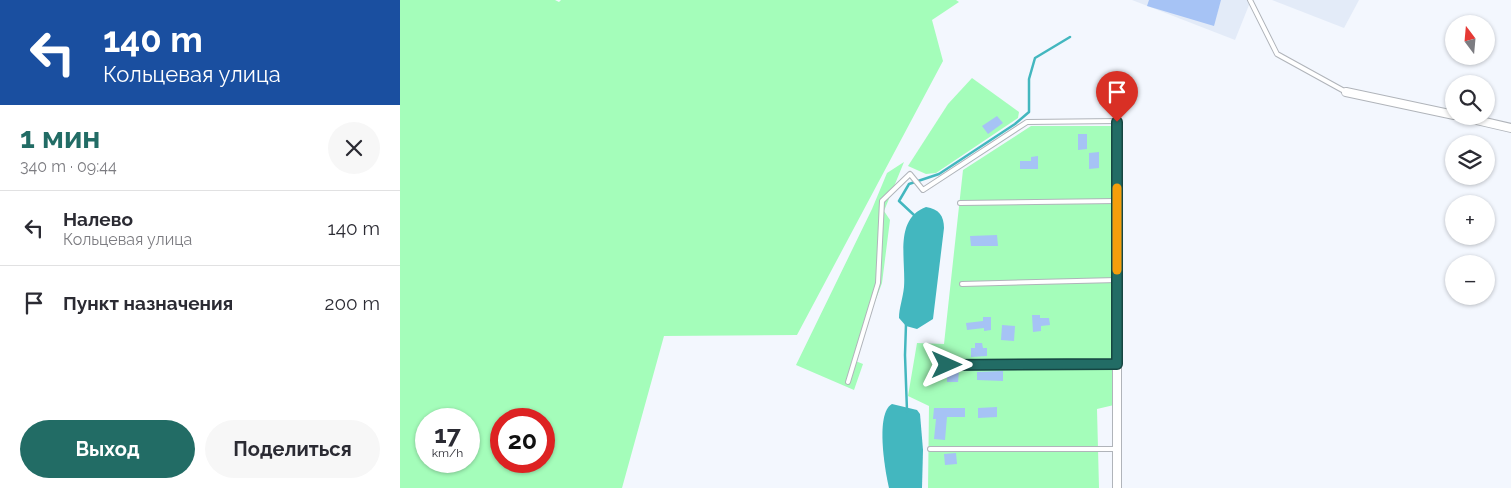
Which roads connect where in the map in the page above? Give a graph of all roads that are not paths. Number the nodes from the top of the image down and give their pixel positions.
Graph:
1 (1250, 0) edge
2 (1346, 92) joint
3 (1445, 113) edge
4 (1117, 122) joint
5 (1495, 124) edge
6 (1511, 128) edge
7 (1117, 200) junction
8 (960, 203) dead end
9 (1117, 280) junction
10 (962, 284) dead end
11 (1117, 364) junction
12 (947, 365) dead end
13 (848, 382) dead end
14 (930, 449) dead end
15 (1117, 449) junction
16 (1117, 488) edge

1 - 2 lane
2 - 3 street
4 - 7 street
4 - 13 lane
5 - 6 street
7 - 8 lane
7 - 9 street
9 - 10 lane
9 - 11 street
11 - 12 lane
11 - 15 street
14 - 15 lane
15 - 16 street

